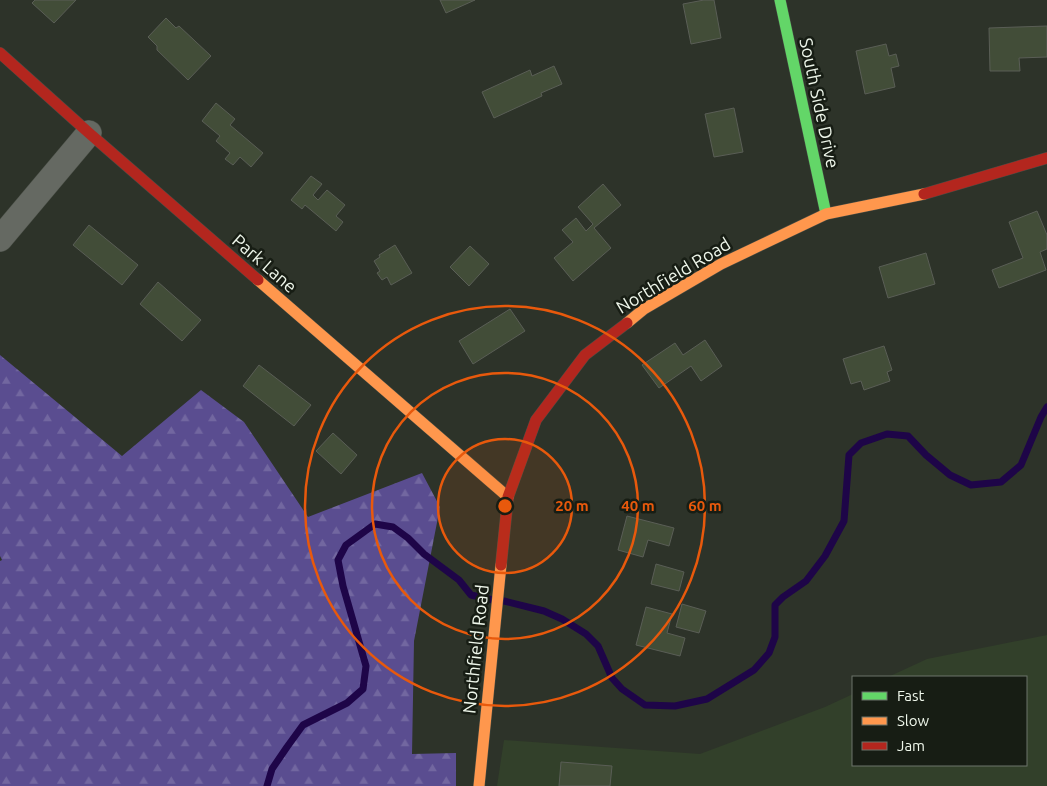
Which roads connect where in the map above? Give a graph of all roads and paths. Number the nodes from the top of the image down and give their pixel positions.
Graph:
1 (780, 0) edge
2 (0, 53) edge
3 (89, 133) junction
4 (1047, 158) edge
5 (826, 214) junction
6 (0, 239) edge
7 (508, 497) junction
8 (479, 786) edge

1 - 5 street, South Side Drive
2 - 3 street, Park Lane
3 - 6 street
3 - 7 street, Park Lane
4 - 5 street, Northfield Road
5 - 7 street, Northfield Road
7 - 8 street, Northfield Road

